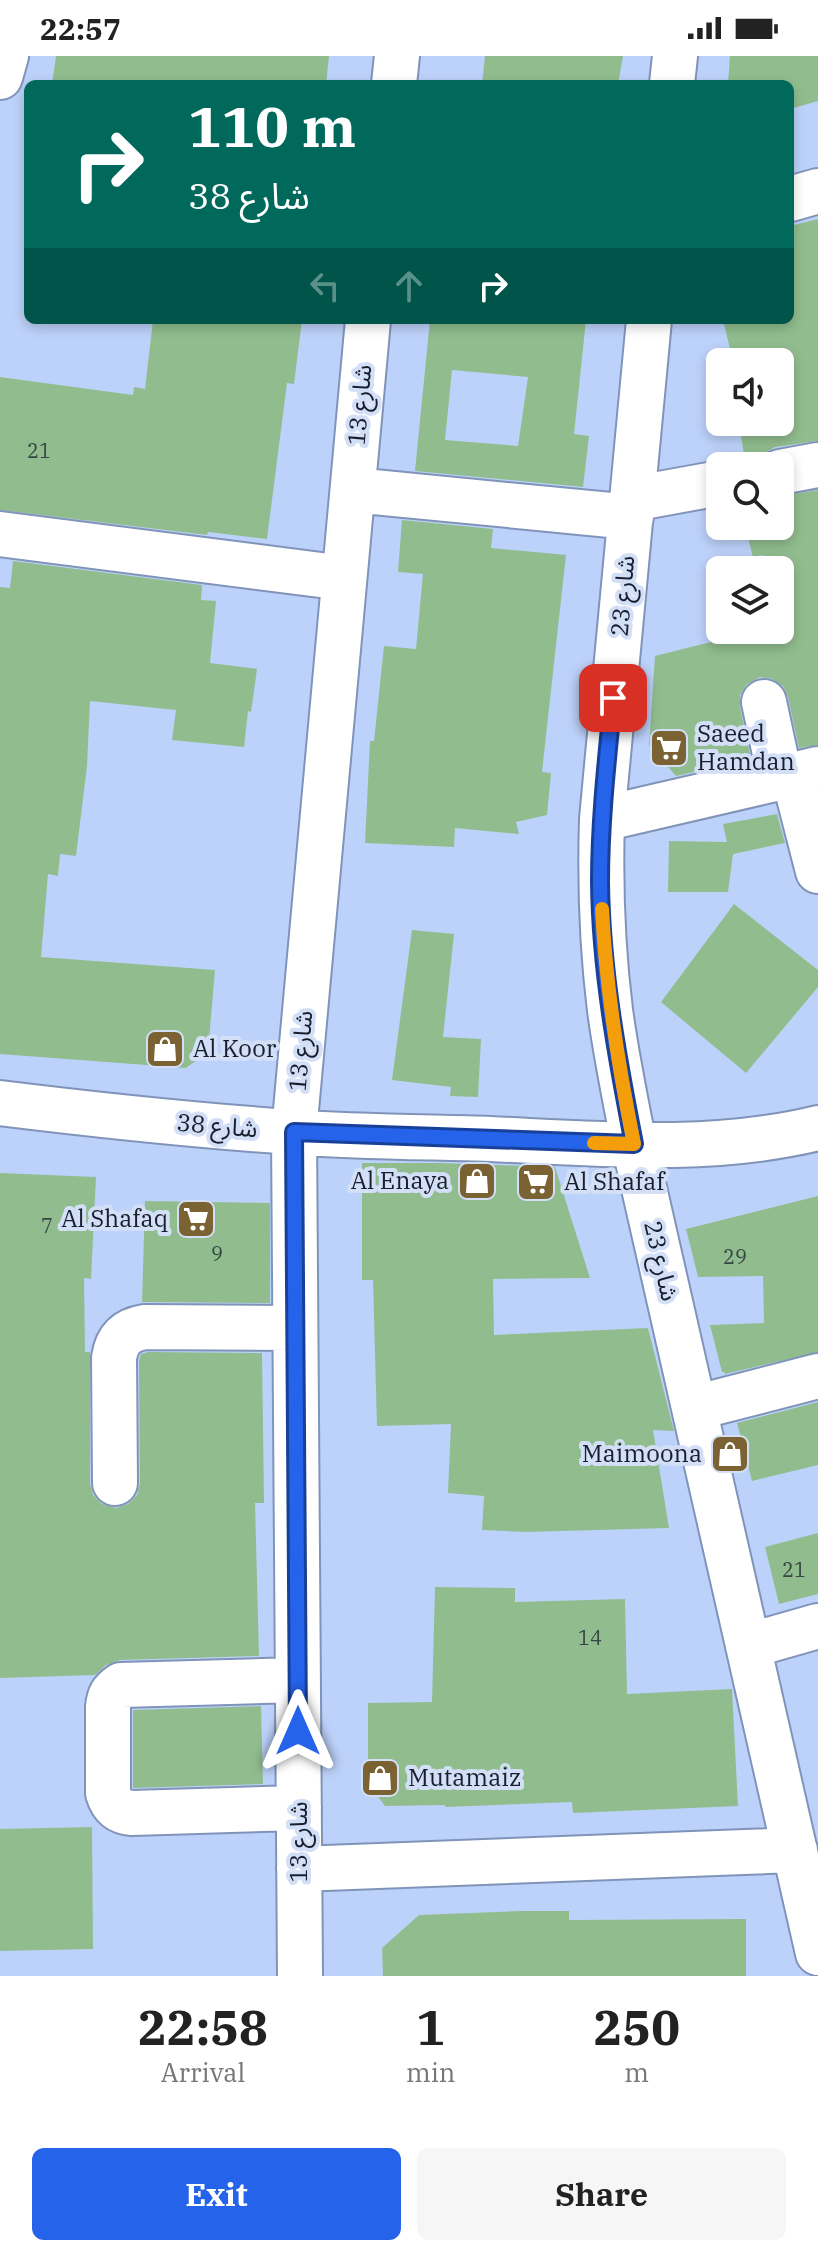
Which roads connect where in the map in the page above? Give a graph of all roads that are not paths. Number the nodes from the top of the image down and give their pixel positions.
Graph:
1 (6, 56) edge
2 (397, 56) edge
3 (675, 56) edge
4 (0, 77) edge
5 (394, 80) edge
6 (672, 80) edge
7 (818, 191) edge
8 (794, 198) edge
9 (368, 324) edge
10 (649, 324) edge
11 (818, 465) edge
12 (794, 469) edge
13 (706, 487) edge
14 (353, 490) junction
15 (632, 508) junction
16 (0, 534) edge
17 (344, 578) junction
18 (764, 702) dead end
19 (797, 773) edge
20 (602, 819) junction
21 (818, 871) edge
22 (0, 1103) edge
23 (818, 1128) edge
24 (294, 1132) junction
25 (634, 1144) junction
26 (295, 1328) junction
27 (818, 1376) edge
28 (694, 1408) junction
29 (115, 1483) dead end
30 (818, 1626) edge
31 (748, 1646) junction
32 (298, 1680) junction
33 (299, 1808) junction
34 (795, 1850) junction
35 (299, 1869) junction
36 (818, 1949) edge
37 (300, 1976) edge

1 - 4 street
2 - 5 street
3 - 6 street
7 - 8 street
9 - 14 street, شارع 13
10 - 15 street, شارع 23
11 - 12 street
13 - 15 street
14 - 15 street
14 - 17 street, شارع 13
15 - 20 street, شارع 23
16 - 17 street
17 - 24 street, شارع 13
18 - 19 street
19 - 20 street
19 - 21 street
20 - 25 street, شارع 23
22 - 24 street, شارع 38
23 - 25 street, شارع 38
24 - 25 street, شارع 38
24 - 26 street, شارع 13
25 - 28 street, شارع 23
26 - 29 street
26 - 32 street, شارع 13
27 - 28 street
28 - 31 street, شارع 23
30 - 31 street
31 - 34 street, شارع 23
32 - 33 street, شارع 13
32 - 33 street
33 - 35 street, شارع 13
34 - 35 street
34 - 36 street, شارع 23
35 - 37 street, شارع 13

